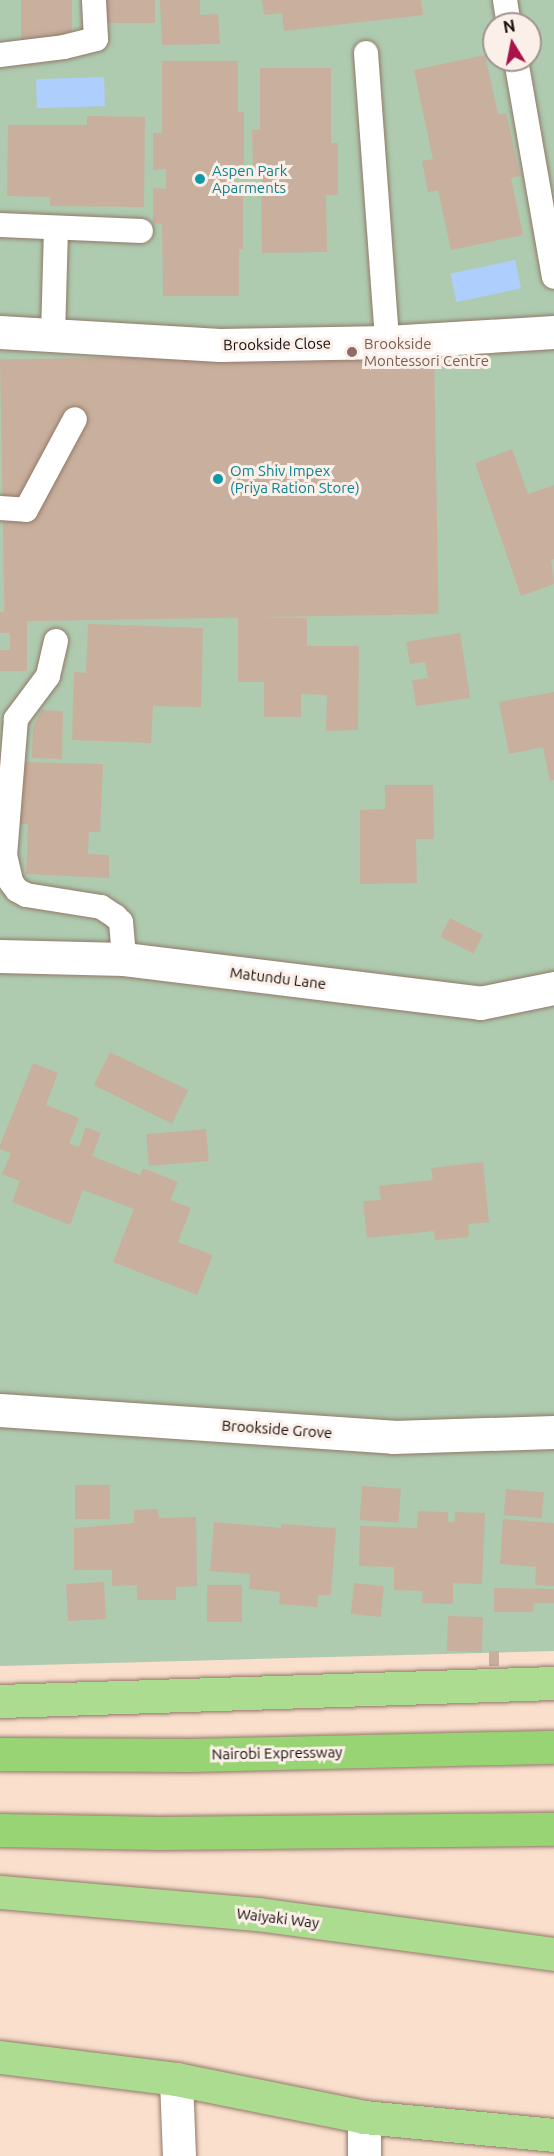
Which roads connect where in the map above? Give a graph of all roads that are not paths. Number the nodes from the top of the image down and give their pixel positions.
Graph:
1 (94, 0) edge
2 (366, 53) dead end
3 (0, 55) edge
4 (518, 72) edge
5 (0, 225) edge
6 (56, 228) junction
7 (141, 231) dead end
8 (554, 278) edge
9 (0, 332) edge
10 (554, 332) edge
11 (53, 336) junction
12 (387, 342) junction
13 (75, 418) dead end
14 (0, 508) edge
15 (56, 641) dead end
16 (0, 956) edge
17 (124, 959) junction
18 (554, 988) edge
19 (0, 1410) edge
20 (554, 1432) edge
21 (554, 1683) edge
22 (0, 1701) edge
23 (554, 1747) edge
24 (0, 1754) edge
25 (554, 1829) edge
26 (0, 1830) edge
27 (0, 1892) edge
28 (554, 1954) edge
29 (0, 2058) edge
30 (176, 2079) junction
31 (364, 2117) junction
32 (554, 2135) edge
33 (178, 2156) edge
34 (364, 2156) edge

1 - 3 lane
2 - 12 lane
4 - 8 lane
5 - 6 lane
6 - 7 lane
6 - 11 lane
9 - 11 street, Brookside Close
10 - 12 street, Brookside Close
11 - 12 street, Brookside Close
13 - 14 lane
15 - 17 lane
16 - 17 street, Matundu Lane
17 - 18 street, Matundu Lane
19 - 20 street, Brookside Grove
21 - 22 highway
23 - 24 highway, Nairobi Expressway
25 - 26 highway
27 - 28 highway, Waiyaki Way
29 - 30 highway
30 - 31 highway
30 - 33 street
31 - 32 highway
31 - 34 street

